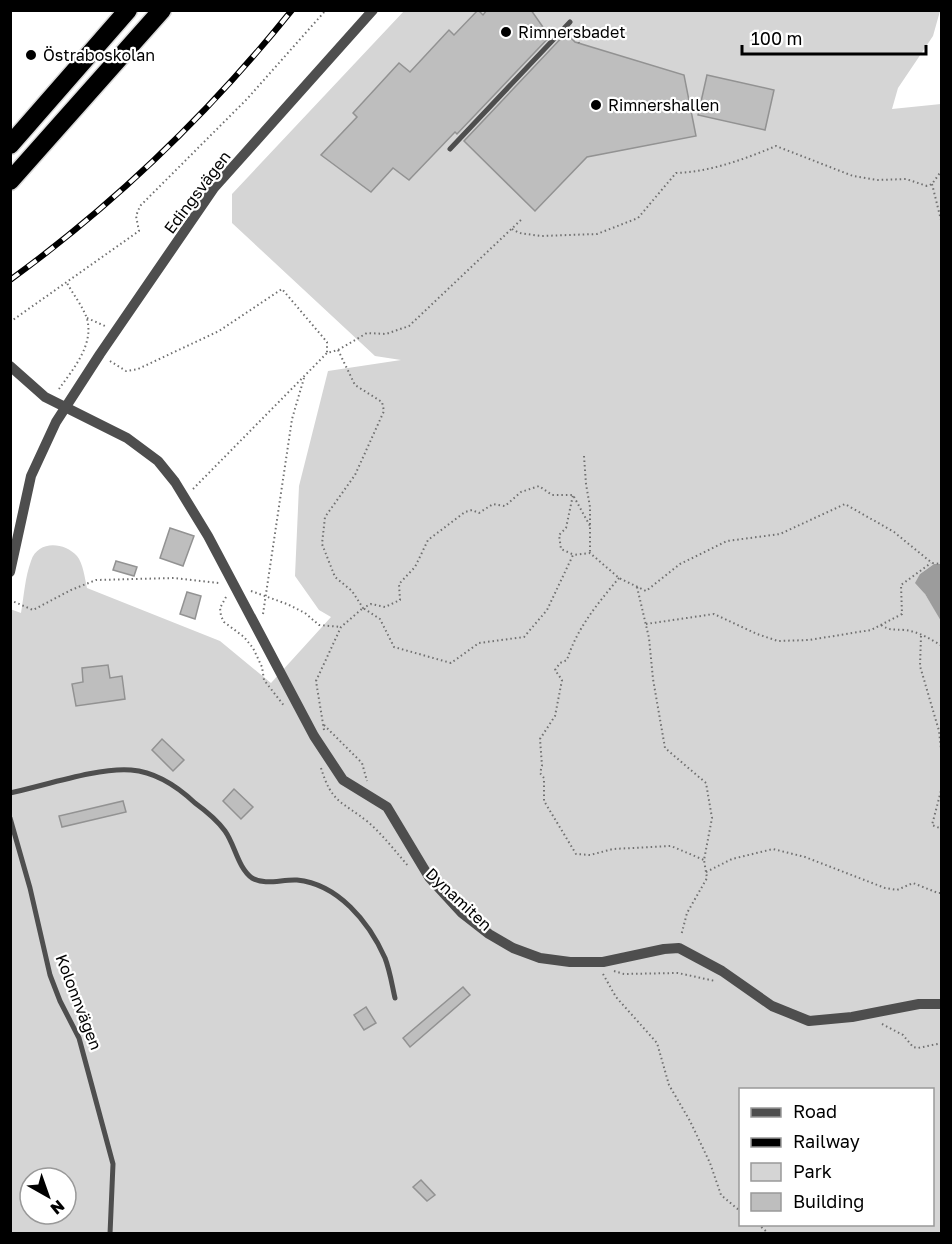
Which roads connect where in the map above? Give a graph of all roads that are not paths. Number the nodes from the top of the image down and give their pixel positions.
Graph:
1 (128, 10) edge
2 (162, 10) edge
3 (373, 10) edge
4 (570, 22) dead end
5 (10, 145) edge
6 (450, 148) dead end
7 (10, 181) edge
8 (10, 366) edge
9 (66, 408) junction
10 (10, 572) edge
11 (10, 793) edge
12 (10, 818) edge
13 (395, 998) dead end
14 (942, 1004) edge
15 (110, 1233) edge

1 - 5 highway
2 - 7 highway
3 - 9 street, Edingsvägen
4 - 6 lane
8 - 9 street
9 - 10 street
9 - 14 street
11 - 13 lane
12 - 15 lane, Kolonnvägen

